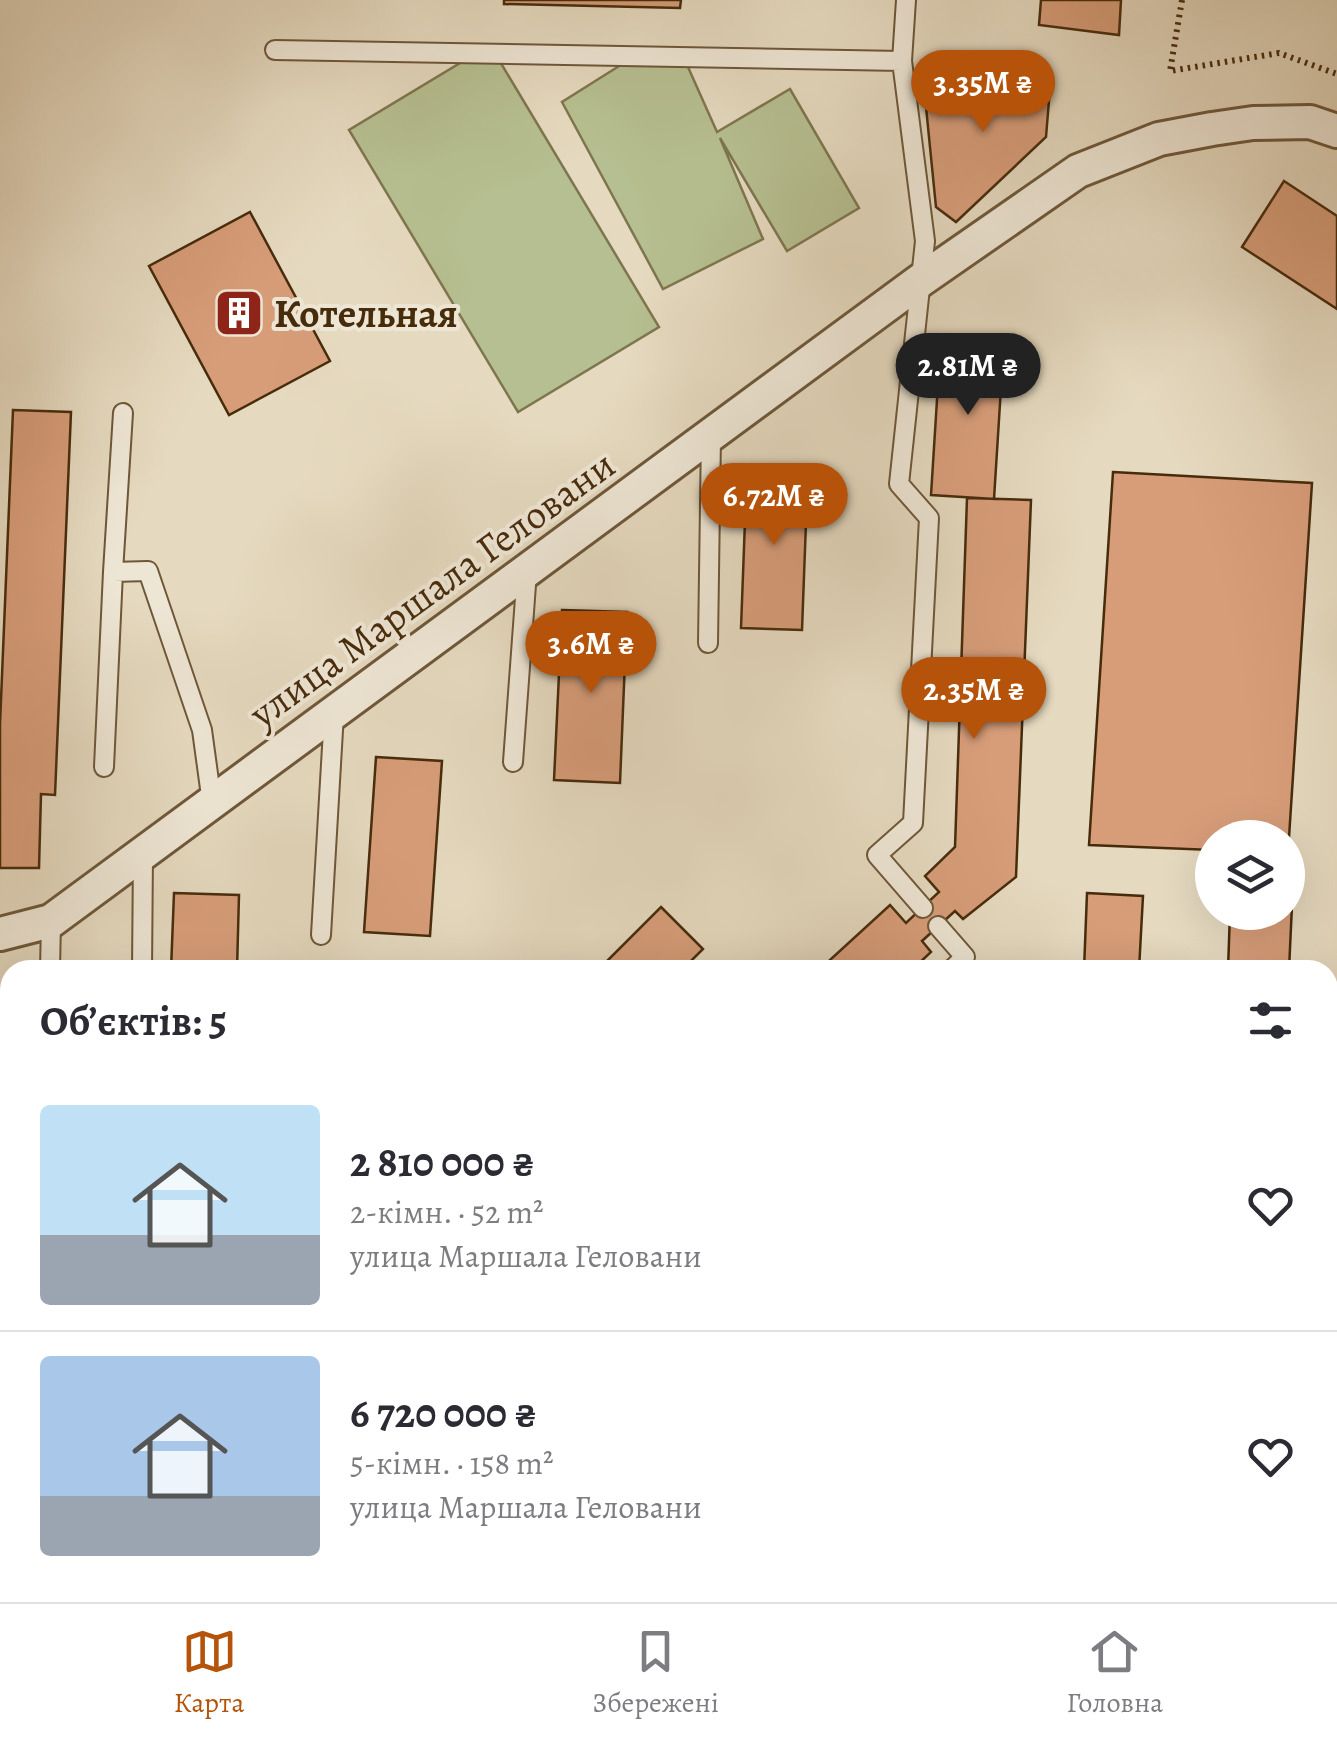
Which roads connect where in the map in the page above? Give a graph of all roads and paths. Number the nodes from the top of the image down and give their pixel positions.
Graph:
1 (906, 0) edge
2 (1182, 0) edge
3 (275, 50) dead end
4 (902, 61) junction
5 (1337, 74) edge
6 (1337, 131) edge
7 (921, 280) junction
8 (124, 412) dead end
9 (712, 436) junction
10 (527, 571) junction
11 (113, 572) junction
12 (708, 643) dead end
13 (334, 713) junction
14 (513, 762) dead end
15 (104, 767) dead end
16 (212, 803) junction
17 (143, 854) junction
18 (922, 908) dead end
19 (50, 922) junction
20 (938, 926) dead end
21 (0, 934) edge
22 (321, 936) dead end
23 (50, 960) edge
24 (142, 960) edge
25 (962, 960) edge

1 - 4 lane
2 - 5 path
3 - 4 lane
4 - 7 lane
6 - 7 street, улица Маршала Геловани
7 - 9 street, улица Маршала Геловани
7 - 18 lane
8 - 11 lane
9 - 10 street, улица Маршала Геловани
9 - 12 lane
10 - 13 street, улица Маршала Геловани
10 - 14 lane
11 - 15 lane
11 - 16 lane
13 - 16 street, улица Маршала Геловани
13 - 22 lane
16 - 17 street, улица Маршала Геловани
17 - 19 street, улица Маршала Геловани
17 - 24 lane
19 - 21 street, улица Маршала Геловани
19 - 23 lane
20 - 25 lane

